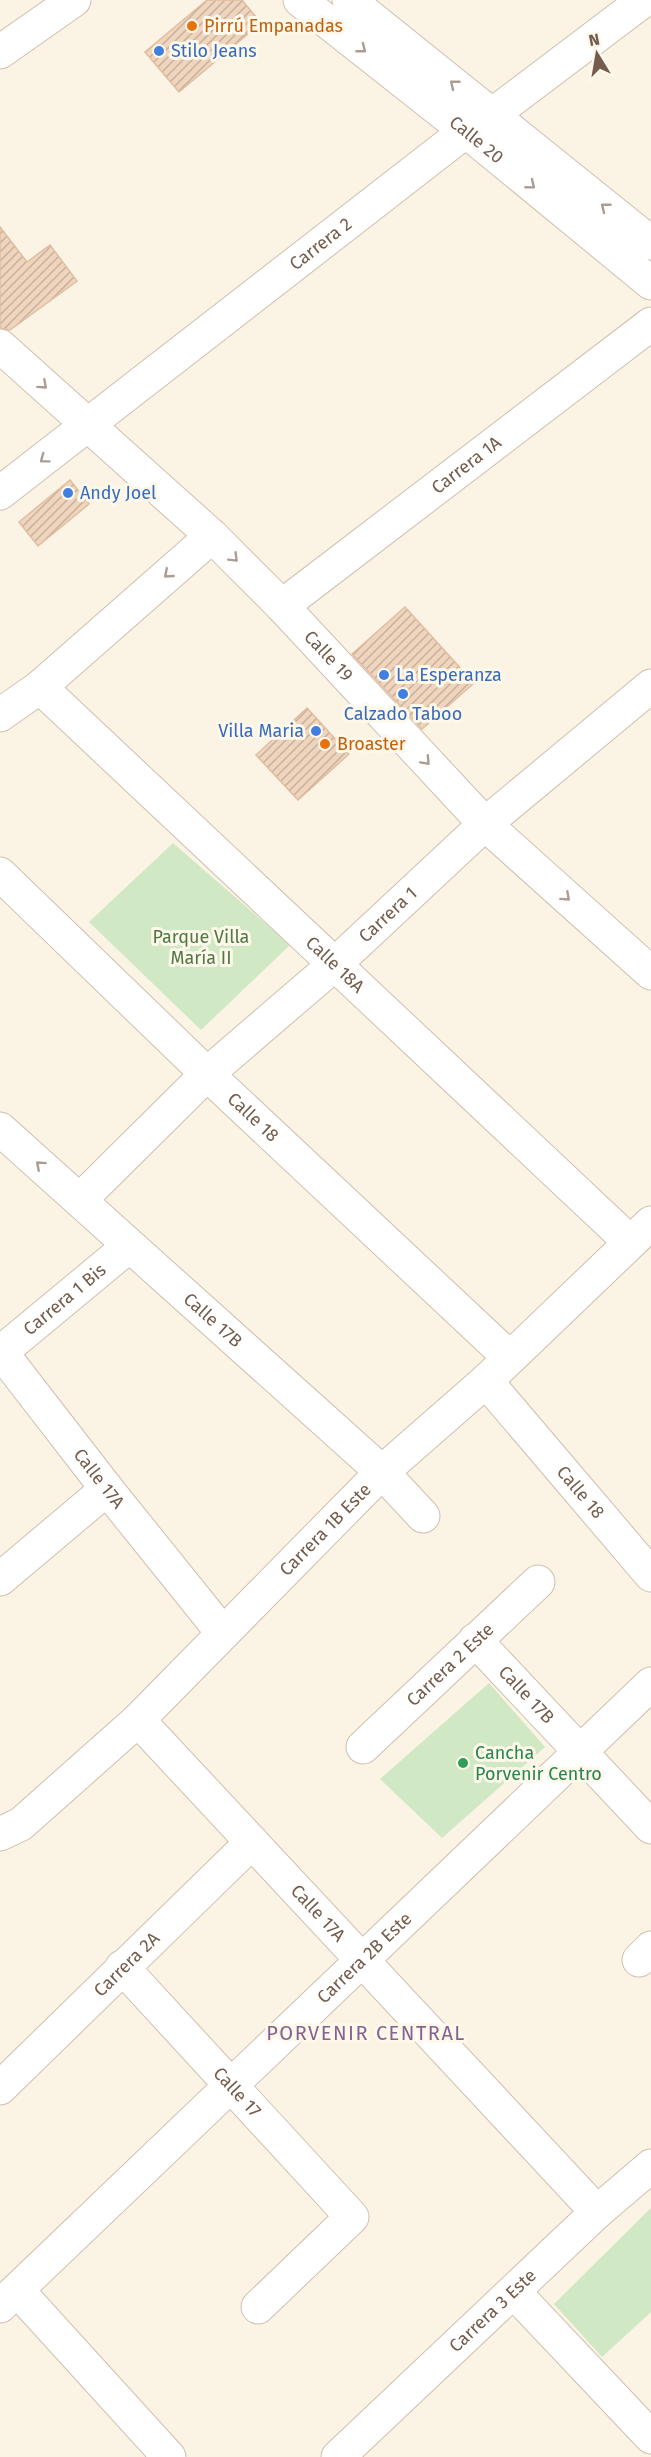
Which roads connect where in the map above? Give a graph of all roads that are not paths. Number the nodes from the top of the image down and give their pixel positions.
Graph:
1 (74, 0) edge
2 (300, 0) edge
3 (349, 0) edge
4 (644, 0) edge
5 (0, 52) edge
6 (479, 123) junction
7 (651, 243) edge
8 (651, 283) edge
9 (651, 324) edge
10 (0, 346) edge
11 (88, 426) junction
12 (0, 493) edge
13 (212, 536) junction
14 (282, 606) junction
15 (651, 686) edge
16 (40, 687) junction
17 (0, 715) edge
18 (485, 824) junction
19 (0, 874) edge
20 (335, 964) junction
21 (651, 973) edge
22 (207, 1074) junction
23 (0, 1129) edge
24 (80, 1200) junction
25 (641, 1232) edge
26 (129, 1246) junction
27 (1, 1352) edge
28 (510, 1358) junction
29 (486, 1381) junction
30 (382, 1472) junction
31 (107, 1489) junction
32 (423, 1516) dead end
33 (651, 1575) edge
34 (0, 1579) edge
35 (538, 1582) dead end
36 (222, 1632) junction
37 (476, 1640) junction
38 (651, 1684) edge
39 (138, 1720) junction
40 (363, 1748) dead end
41 (579, 1751) junction
42 (651, 1827) edge
43 (0, 1834) edge
44 (252, 1842) junction
45 (363, 1960) junction
46 (122, 1967) junction
47 (232, 2086) junction
48 (0, 2088) edge
49 (651, 2166) edge
50 (597, 2212) junction
51 (513, 2292) junction
52 (9, 2298) edge
53 (258, 2307) dead end
54 (651, 2437) edge
55 (170, 2457) edge
56 (338, 2457) edge

1 - 5 street
2 -> 6 street, Calle 20
6 -> 3 street, Calle 20
4 - 6 street, Carrera 2
7 -> 6 street, Calle 20
6 -> 8 street, Calle 20
6 - 11 street, Carrera 2
9 - 14 street, Carrera 1A
10 -> 11 street, Calle 19
11 -> 12 street, Carrera 2
11 - 13 street, Calle 19
13 -> 14 street, Calle 19
13 -> 16 street
14 -> 18 street, Calle 19
15 - 18 street, Carrera 1
16 - 17 street
16 - 20 street, Calle 18A
18 - 20 street, Carrera 1
18 -> 21 street, Calle 19
19 - 22 street, Calle 18
20 - 22 street, Carrera 1
20 - 25 street, Calle 18A
22 - 24 street, Carrera 1
22 - 28 street, Calle 18
24 -> 23 street, Calle 17B
24 - 26 street, Calle 17B
25 - 28 street, Carrera 1B Este
26 - 27 street, Carrera 1 Bis
26 - 30 street, Calle 17B
27 - 31 street, Calle 17A
28 - 29 street, Carrera 1B Este
29 - 30 street, Carrera 1B Este
29 - 33 street, Calle 18
30 - 32 street, Calle 17B
30 - 36 street, Carrera 1B Este
31 - 34 street
31 - 36 street, Calle 17A
35 - 37 street, Carrera 2 Este
36 - 39 street, Carrera 1B Este
37 - 40 street, Carrera 2 Este
37 - 41 street, Calle 17B
38 - 41 street, Carrera 2B Este
39 - 43 street, Carrera 1B Este
39 - 44 street, Calle 17A
41 - 42 street, Calle 17B
41 - 45 street, Carrera 2B Este
44 - 45 street, Calle 17A
44 - 46 street, Carrera 2A
45 - 47 street, Carrera 2B Este
45 - 50 street, Calle 17A
46 - 47 street, Calle 17
46 - 48 street, Carrera 2A
47 - 52 street, Carrera 2B Este
47 - 53 street, Calle 17
49 - 50 street, Carrera 3 Este
50 - 51 street, Carrera 3 Este
51 - 54 street
51 - 56 street, Carrera 3 Este
52 - 55 street

